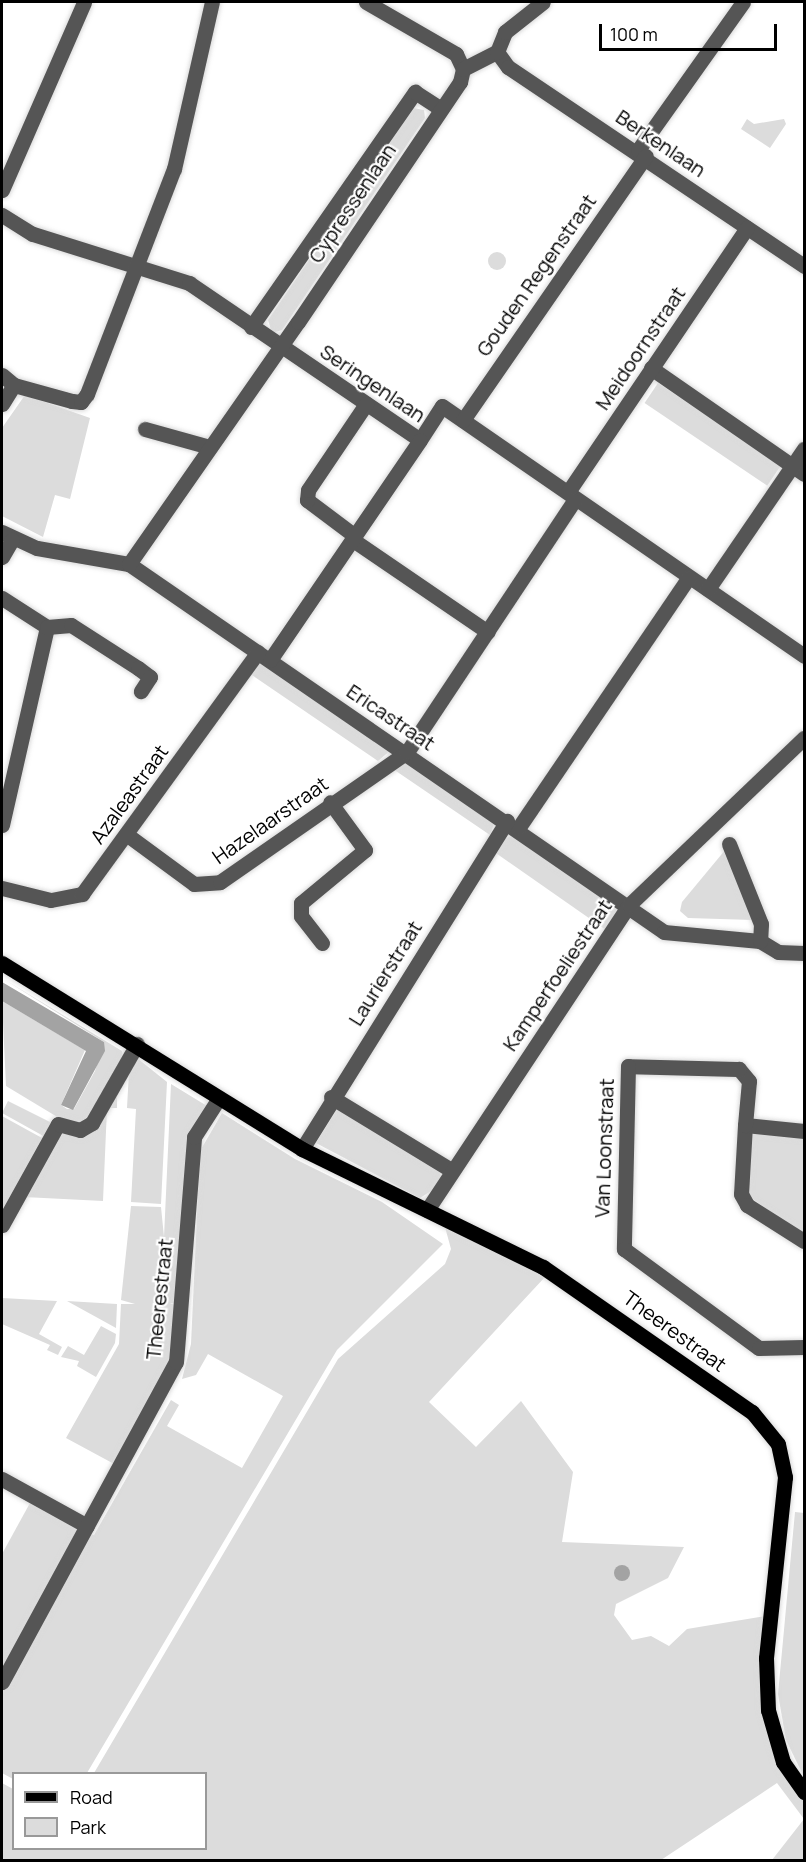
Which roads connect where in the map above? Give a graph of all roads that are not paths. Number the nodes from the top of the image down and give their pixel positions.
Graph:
1 (84, 2) edge
2 (212, 2) edge
3 (366, 2) edge
4 (543, 2) edge
5 (743, 2) edge
6 (497, 52) junction
7 (462, 69) junction
8 (440, 108) junction
9 (642, 153) junction
10 (2, 190) edge
11 (2, 215) edge
12 (747, 228) junction
13 (804, 266) edge
14 (141, 267) junction
15 (251, 327) junction
16 (280, 346) junction
17 (651, 368) junction
18 (2, 375) edge
19 (14, 385) junction
20 (2, 404) edge
21 (366, 404) junction
22 (463, 420) junction
23 (145, 429) dead end
24 (420, 440) junction
25 (210, 447) junction
26 (804, 449) edge
27 (799, 470) edge
28 (571, 497) junction
29 (7, 536) edge
30 (354, 538) junction
31 (2, 557) edge
32 (129, 564) junction
33 (688, 578) junction
34 (708, 589) junction
35 (2, 598) edge
36 (47, 627) junction
37 (488, 632) junction
38 (264, 656) junction
39 (804, 656) edge
40 (141, 691) dead end
41 (804, 738) edge
42 (407, 752) junction
43 (330, 802) junction
44 (513, 824) junction
45 (2, 825) edge
46 (126, 834) junction
47 (729, 844) dead end
48 (2, 888) edge
49 (629, 905) junction
50 (760, 940) junction
51 (322, 943) dead end
52 (804, 953) edge
53 (2, 963) edge
54 (137, 1044) junction
55 (332, 1097) junction
56 (219, 1098) junction
57 (745, 1125) junction
58 (804, 1131) edge
59 (302, 1149) junction
60 (451, 1170) junction
61 (427, 1210) junction
62 (2, 1226) edge
63 (804, 1241) edge
64 (804, 1347) edge
65 (2, 1479) edge
66 (87, 1526) junction
67 (2, 1682) edge
68 (804, 1792) edge

1 - 10 street
2 - 14 street
3 - 7 street
4 - 6 street
5 - 9 street, Gouden Regenstraat
6 - 7 street
6 - 9 street, Berkenlaan
7 - 8 street, Cypressenlaan
8 - 15 street
8 - 16 street, Cypressenlaan
9 - 12 street, Berkenlaan
9 - 22 street, Gouden Regenstraat
11 - 14 street, Seringenlaan
12 - 13 street, Berkenlaan
12 - 17 street, Meidoornstraat
14 - 15 street, Seringenlaan
14 - 19 street
15 - 16 street, Seringenlaan
16 - 21 street, Seringenlaan
16 - 25 street, Cypressenlaan
17 - 27 street
17 - 28 street, Meidoornstraat
18 - 19 street
19 - 20 street
21 - 24 street, Seringenlaan
21 - 30 street
22 - 24 street, Seringenlaan
22 - 28 street, Seringenlaan
23 - 25 street
24 - 30 street
25 - 32 street, Cypressenlaan
26 - 27 street
27 - 34 street
28 - 33 street, Seringenlaan
28 - 37 street, Meidoornstraat
29 - 31 street
29 - 32 street
30 - 37 street
30 - 38 street
32 - 38 street, Ericastraat
33 - 34 street, Seringenlaan
33 - 44 street, Laurierstraat
34 - 39 street, Seringenlaan
35 - 36 street
36 - 40 street
36 - 45 street
37 - 42 street, Meidoornstraat
38 - 42 street, Ericastraat
38 - 46 street, Azaleastraat
41 - 49 street, Kamperfoeliestraat
42 - 43 street, Hazelaarstraat
42 - 44 street, Ericastraat
43 - 46 street, Hazelaarstraat
43 - 51 street
44 - 49 street, Ericastraat
44 - 55 street, Laurierstraat
46 - 48 street, Azaleastraat
47 - 50 street
49 - 50 street, Ericastraat
49 - 60 street, Kamperfoeliestraat
50 - 52 street
53 - 54 main road, Theerestraat
54 - 56 main road, Theerestraat
54 - 62 street
55 - 59 street, Laurierstraat
55 - 60 street
56 - 59 main road, Theerestraat
56 - 66 street, Theerestraat
57 - 58 street
57 - 63 street
57 - 64 street, Van Loonstraat
59 - 61 main road, Theerestraat
60 - 61 street, Kamperfoeliestraat
61 - 68 main road, Theerestraat
65 - 66 street
66 - 67 street, Theerestraat

